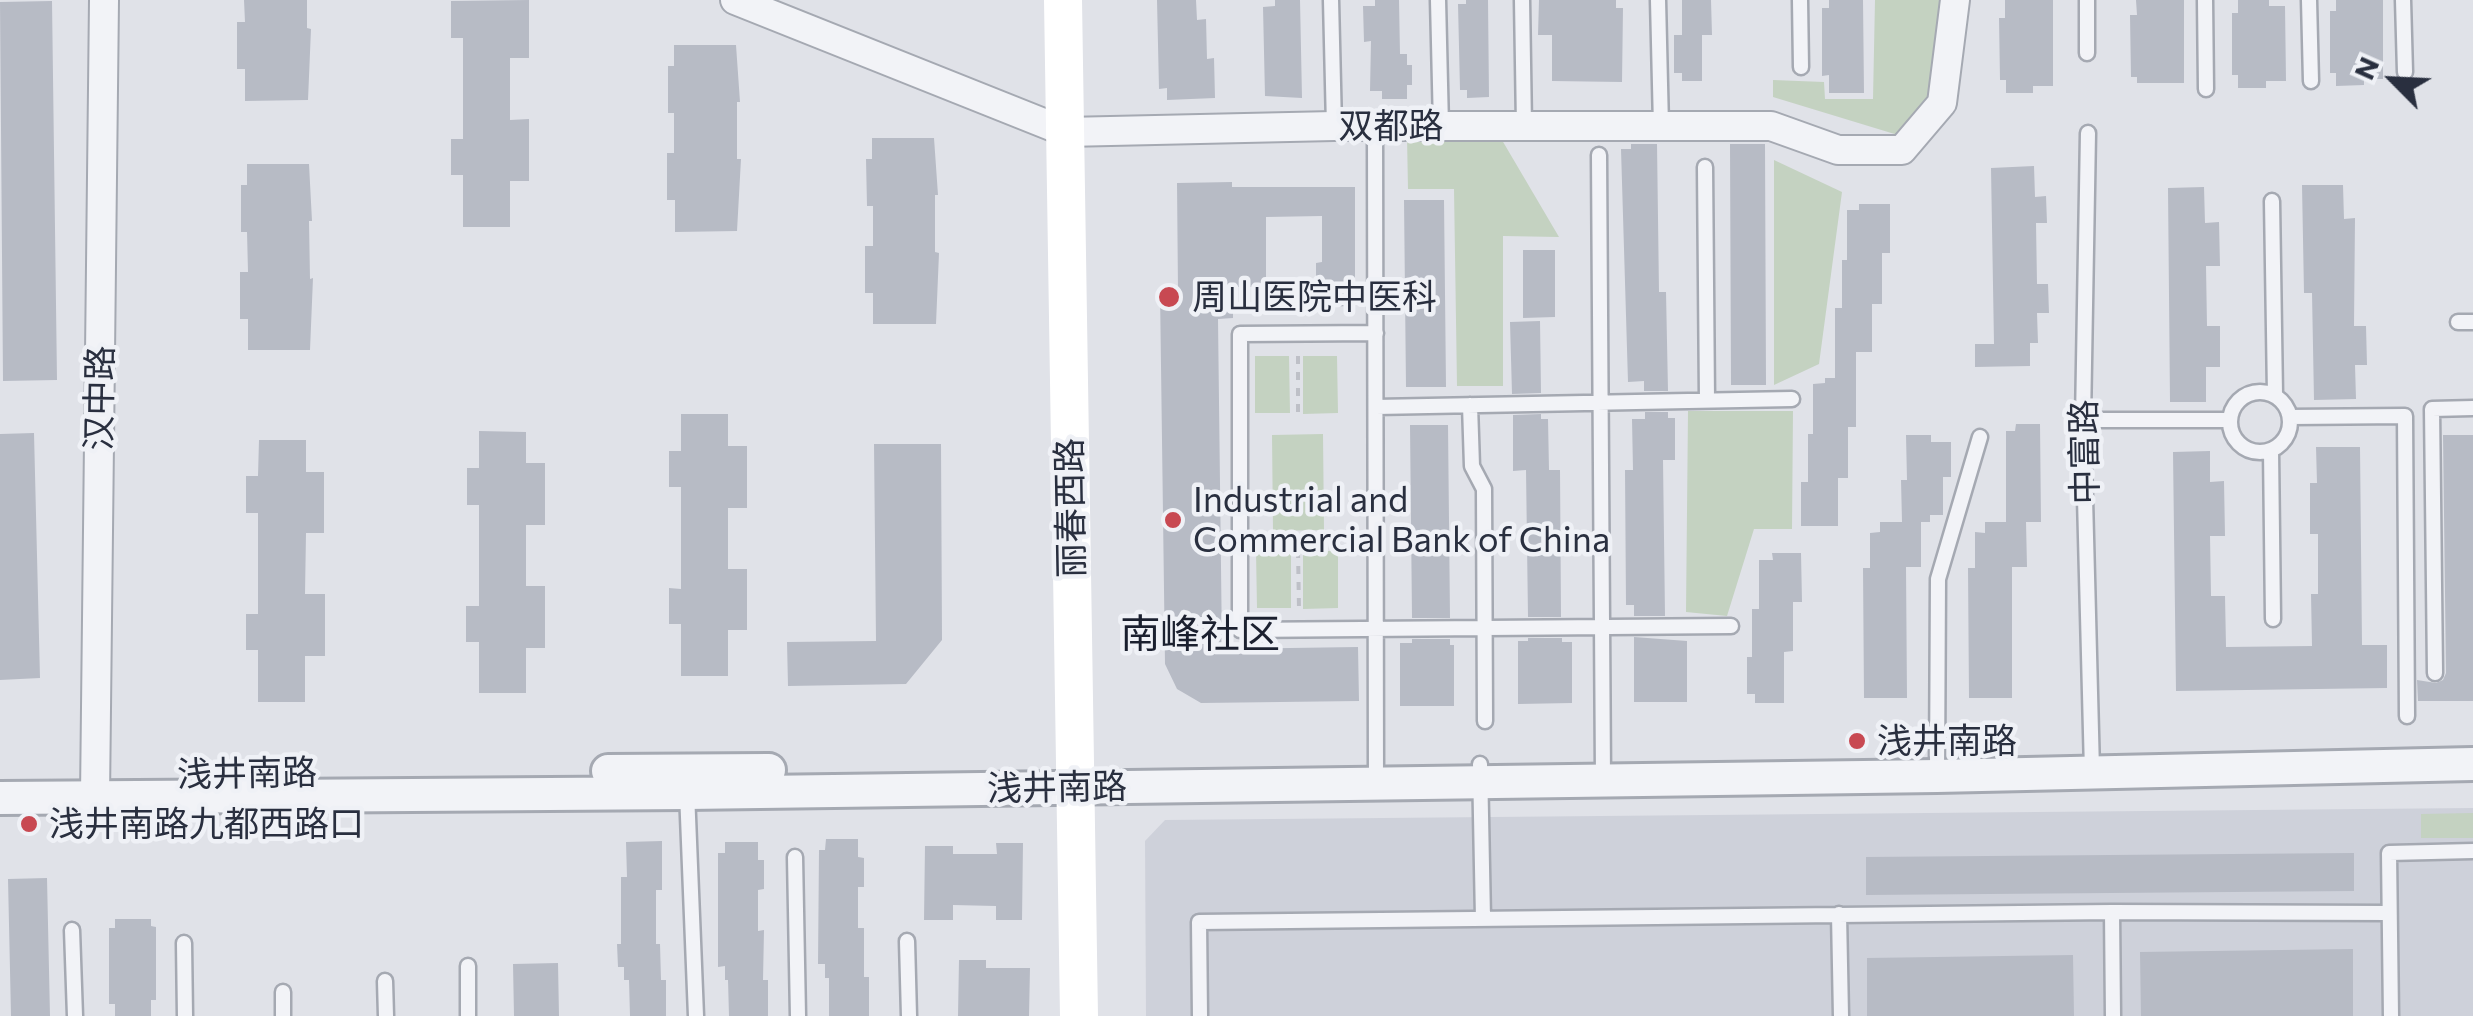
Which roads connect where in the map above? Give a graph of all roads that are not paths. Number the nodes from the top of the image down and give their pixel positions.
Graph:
1 (104, 0) edge
2 (735, 0) edge
3 (1064, 0) edge
4 (1087, 0) edge
5 (1330, 0) edge
6 (1438, 0) edge
7 (1522, 0) edge
8 (1658, 0) edge
9 (1800, 0) edge
10 (1955, 0) edge
11 (2086, 0) edge
12 (2205, 0) edge
13 (2309, 0) edge
14 (2403, 0) edge
15 (2087, 53) dead end
16 (1801, 67) dead end
17 (2405, 72) dead end
18 (2311, 81) dead end
19 (2206, 88) dead end
20 (1334, 126) junction
21 (1375, 126) junction
22 (1441, 126) junction
23 (1524, 126) junction
24 (1661, 126) junction
25 (1077, 132) junction
26 (2088, 133) dead end
27 (1599, 156) dead end
28 (1705, 166) dead end
29 (2272, 202) dead end
30 (1376, 333) junction
31 (2275, 395) junction
32 (1792, 399) dead end
33 (1707, 400) junction
34 (1601, 402) junction
35 (1470, 405) junction
36 (1376, 407) junction
37 (2473, 408) edge
38 (2290, 417) junction
39 (2083, 420) junction
40 (2230, 420) junction
41 (1980, 438) dead end
42 (2271, 450) junction
43 (2274, 619) dead end
44 (1732, 626) dead end
45 (1602, 627) junction
46 (1376, 628) junction
47 (1484, 628) junction
48 (2434, 673) dead end
49 (2407, 716) dead end
50 (1484, 722) dead end
51 (2473, 747) edge
52 (2092, 763) junction
53 (2473, 764) edge
54 (1936, 766) junction
55 (1480, 772) junction
56 (1602, 772) junction
57 (1376, 774) junction
58 (0, 777) edge
59 (1086, 777) junction
60 (687, 782) junction
61 (96, 786) junction
62 (0, 798) edge
63 (2473, 852) edge
64 (796, 857) dead end
65 (2112, 912) junction
66 (2390, 913) junction
67 (1839, 914) junction
68 (1483, 919) junction
69 (72, 930) dead end
70 (907, 941) dead end
71 (184, 943) dead end
72 (468, 966) dead end
73 (386, 980) dead end
74 (283, 992) dead end
75 (75, 1016) edge
76 (185, 1016) edge
77 (283, 1016) edge
78 (386, 1016) edge
79 (468, 1016) edge
80 (696, 1016) edge
81 (798, 1016) edge
82 (909, 1016) edge
83 (1079, 1016) edge
84 (1099, 1016) edge
85 (1200, 1016) edge
86 (1841, 1016) edge
87 (2113, 1016) edge
88 (2391, 1016) edge

1 - 61 street, 汉中路
2 - 25 street, 双都路
3 - 25 main road, 丽春西路
4 - 25 main road, 丽春西路
5 - 20 lane
6 - 22 lane
7 - 23 lane
8 - 24 lane
9 - 16 lane
10 - 24 street, 双都路
11 - 15 lane
12 - 19 lane
13 - 18 lane
14 - 17 lane
20 - 21 street, 双都路
20 - 25 street, 双都路
21 - 22 street, 双都路
21 - 30 lane
22 - 23 street, 双都路
23 - 24 street, 双都路
25 - 59 main road, 丽春西路
26 - 39 lane, 中富路
27 - 34 lane
28 - 33 lane
29 - 31 lane
30 - 36 lane
30 - 46 lane
31 - 38 lane
31 - 40 lane
32 - 33 lane
33 - 34 lane
34 - 35 lane
34 - 45 lane
35 - 36 lane
35 - 47 lane
36 - 46 lane
37 - 48 lane
38 - 42 lane
38 - 49 lane
39 - 40 lane
39 - 52 lane, 中富路
40 - 42 lane
41 - 54 lane
42 - 43 lane
44 - 45 lane
45 - 47 lane
45 - 56 lane
46 - 47 lane
46 - 57 lane
47 - 50 lane
51 - 52 street, 浅井南路
52 - 53 street, 浅井南路
52 - 54 street, 浅井南路
54 - 56 street, 浅井南路
55 - 56 street, 浅井南路
55 - 57 street, 浅井南路
55 - 68 lane
57 - 59 street, 浅井南路
58 - 61 street, 浅井南路
59 - 60 street, 浅井南路
59 - 83 main road, 丽春西路
59 - 84 main road, 丽春西路
60 - 61 street, 浅井南路
60 - 80 lane
61 - 62 street, 浅井南路
63 - 66 lane
64 - 81 lane
65 - 66 lane
65 - 67 lane
65 - 87 lane
66 - 88 lane
67 - 68 lane
67 - 86 lane
68 - 85 lane
69 - 75 lane
70 - 82 lane
71 - 76 lane
72 - 79 lane
73 - 78 lane
74 - 77 lane

